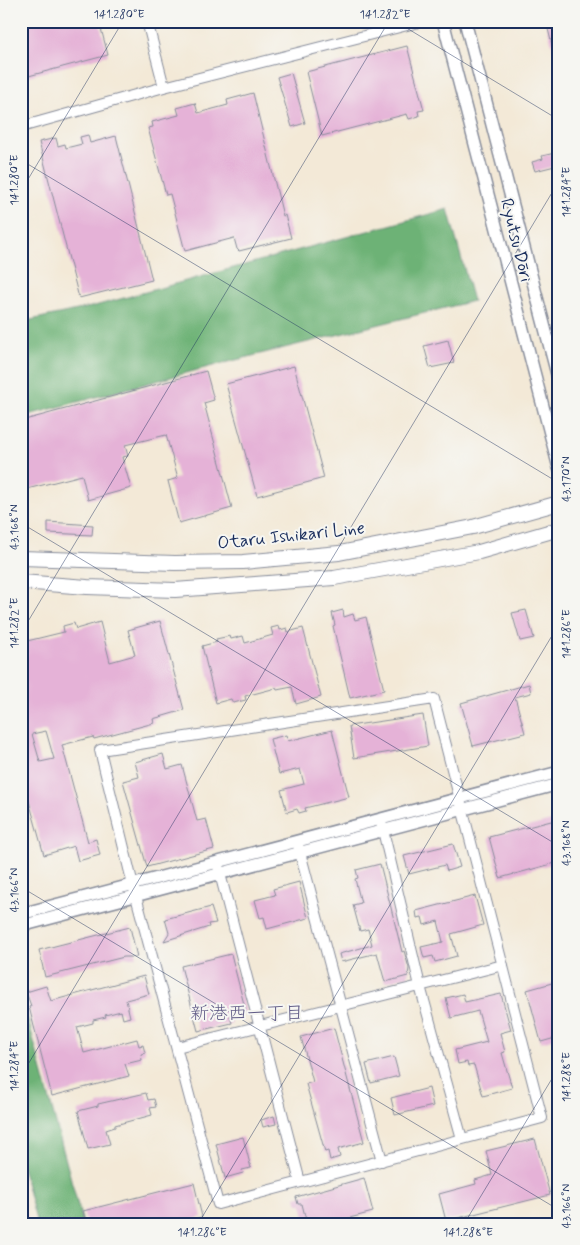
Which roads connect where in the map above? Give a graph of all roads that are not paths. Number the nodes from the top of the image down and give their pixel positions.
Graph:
1 (147, 21) edge
2 (424, 21) edge
3 (443, 21) edge
4 (465, 21) edge
5 (164, 87) junction
6 (21, 127) edge
7 (559, 382) edge
8 (559, 468) edge
9 (559, 503) edge
10 (559, 529) edge
11 (21, 558) edge
12 (21, 582) edge
13 (559, 772) edge
14 (559, 784) edge
15 (461, 804) junction
16 (382, 825) junction
17 (298, 847) junction
18 (219, 868) junction
19 (135, 890) junction
20 (21, 914) edge
21 (21, 926) edge
22 (503, 965) junction
23 (420, 986) junction
24 (341, 1006) junction
25 (260, 1026) junction
26 (177, 1047) junction
27 (462, 1139) junction
28 (382, 1161) junction
29 (300, 1182) junction

1 - 5 street
2 - 5 street
3 - 8 street, Ryutsu Dōri
4 - 7 street, Ryutsu Dōri
5 - 6 street
9 - 11 main road, Otaru Ishikari Line
10 - 12 main road
13 - 15 street
14 - 15 street
15 - 16 street
15 - 19 street
15 - 22 street
16 - 17 street
16 - 23 street
17 - 18 street
17 - 24 street
18 - 19 street
18 - 25 street
19 - 20 street
19 - 21 street
19 - 26 street
22 - 23 street
22 - 27 street
23 - 24 street
23 - 27 street
24 - 25 street
24 - 28 street
25 - 26 street
25 - 29 street
26 - 29 street
27 - 28 street
28 - 29 street

